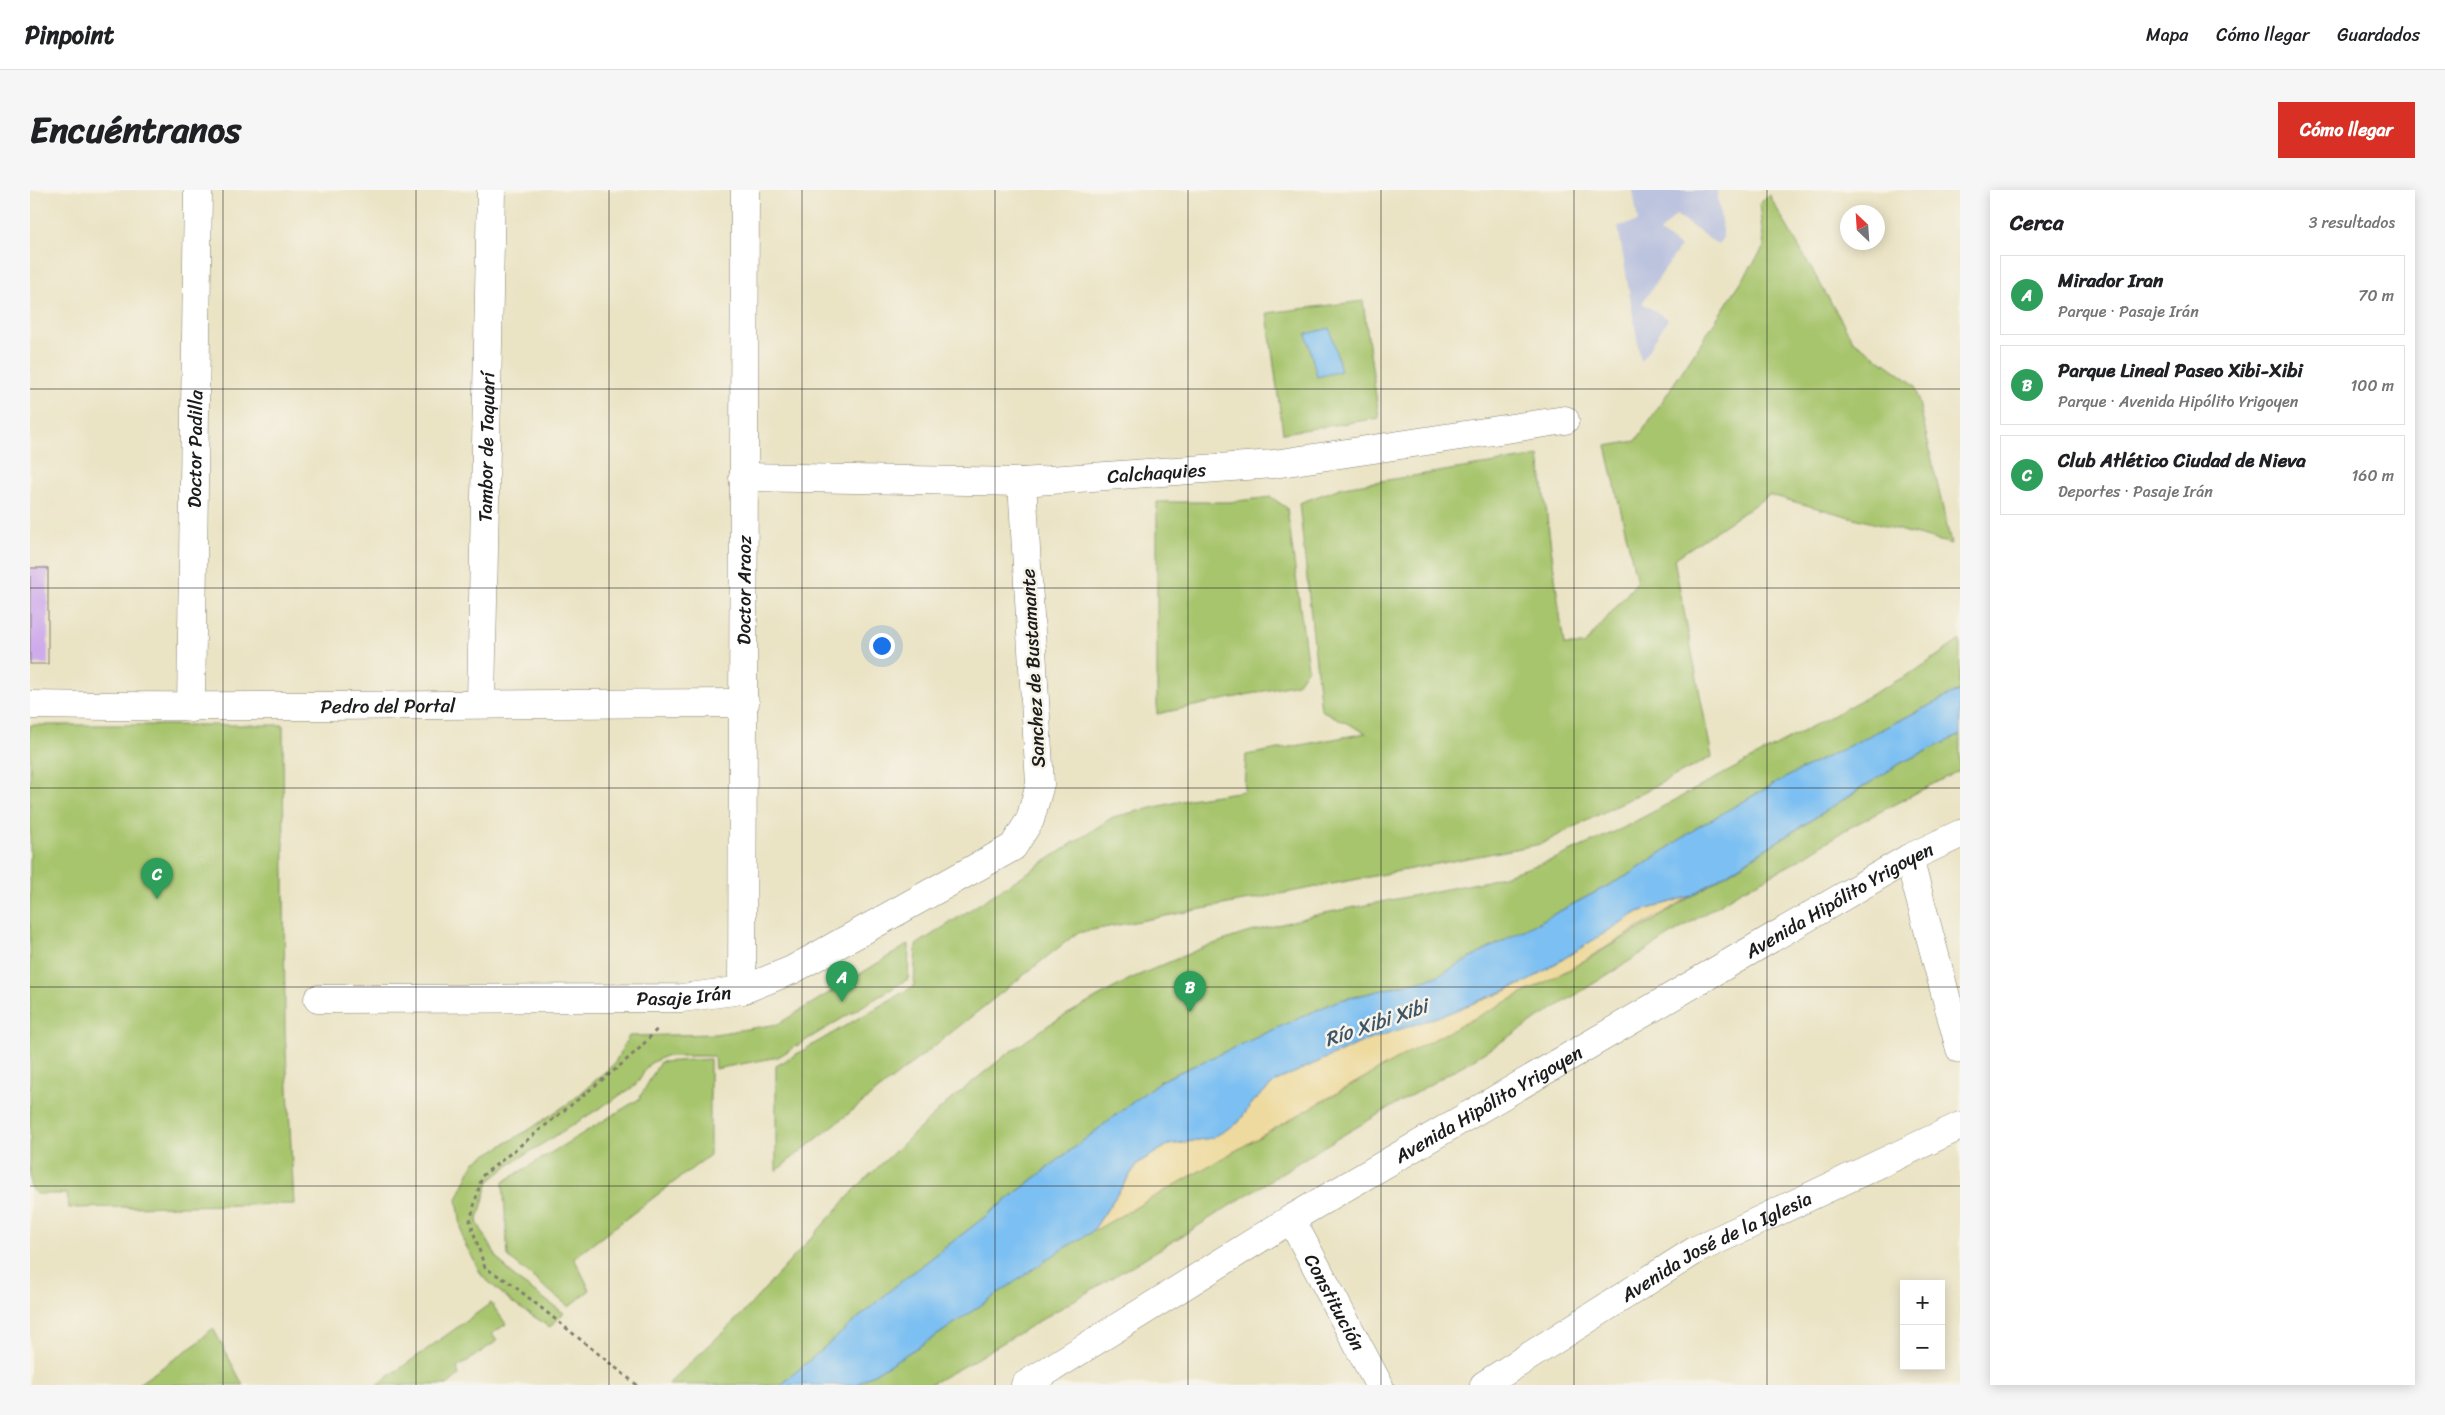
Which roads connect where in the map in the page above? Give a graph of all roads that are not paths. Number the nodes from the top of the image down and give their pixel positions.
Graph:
1 (198, 190) edge
2 (491, 190) edge
3 (745, 190) edge
4 (1565, 420) dead end
5 (743, 477) junction
6 (1022, 482) junction
7 (481, 703) junction
8 (745, 703) junction
9 (30, 705) edge
10 (191, 708) junction
11 (1960, 834) edge
12 (1013, 847) joint
13 (1909, 858) junction
14 (742, 990) junction
15 (318, 999) dead end
16 (1960, 1049) edge
17 (1960, 1126) edge
18 (1291, 1219) junction
19 (1025, 1385) edge
20 (1379, 1385) edge
21 (1484, 1385) edge

1 - 10 street, Doctor Padilla
2 - 7 street, Tambor de Taquarí
3 - 5 street, Doctor Araoz
4 - 6 street, Calchaquies
5 - 6 street, Calchaquies
5 - 8 street, Doctor Araoz
6 - 12 street, Sanchez de Bustamante
7 - 8 street, Pedro del Portal
7 - 10 street, Pedro del Portal
8 - 14 street, Doctor Araoz
9 - 10 street, Pedro del Portal
11 - 13 street, Avenida Hipólito Yrigoyen
12 - 14 street, Pasaje Irán
13 - 16 street
13 - 18 street, Avenida Hipólito Yrigoyen
14 - 15 street, Pasaje Irán
17 - 21 street, Avenida José de la Iglesia
18 - 19 street, Avenida Hipólito Yrigoyen
18 - 20 street, Constitución

